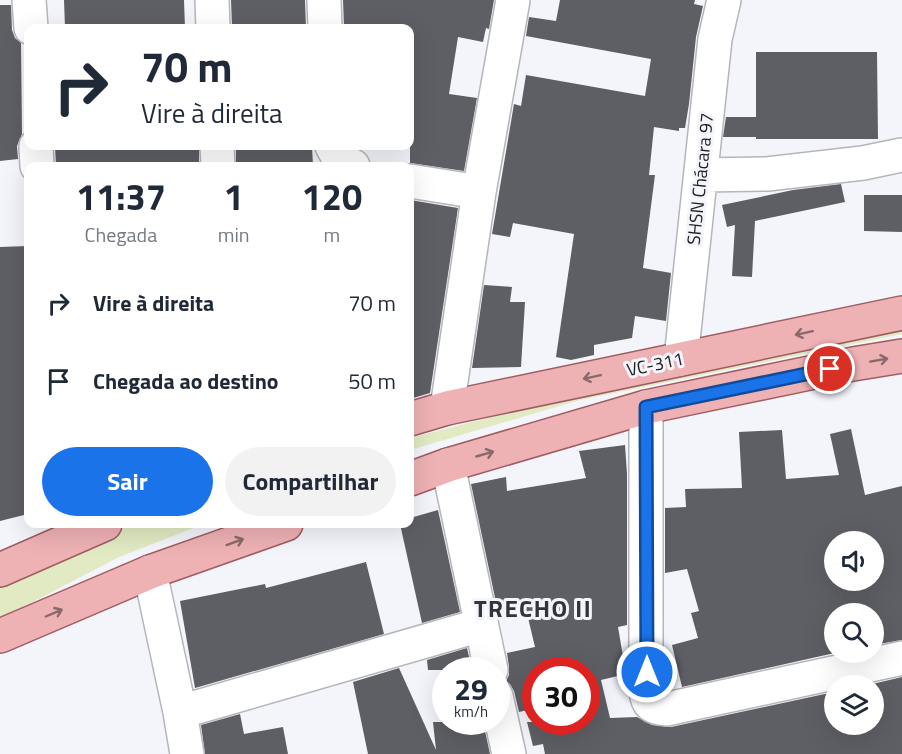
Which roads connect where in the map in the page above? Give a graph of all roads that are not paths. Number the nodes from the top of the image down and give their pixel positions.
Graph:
1 (29, 0) edge
2 (212, 0) edge
3 (324, 0) edge
4 (513, 0) edge
5 (724, 0) edge
6 (31, 24) edge
7 (213, 24) edge
8 (325, 24) edge
9 (334, 150) edge
10 (902, 155) edge
11 (345, 162) edge
12 (701, 175) junction
13 (414, 182) edge
14 (479, 192) junction
15 (902, 313) edge
16 (902, 356) edge
17 (681, 359) junction
18 (646, 407) junction
19 (447, 408) junction
20 (414, 418) edge
21 (447, 465) junction
22 (414, 477) edge
23 (85, 528) edge
24 (275, 528) edge
25 (61, 533) edge
26 (0, 570) edge
27 (150, 572) junction
28 (481, 625) junction
29 (0, 636) edge
30 (488, 657) edge
31 (902, 657) edge
32 (180, 712) junction
33 (505, 735) edge
34 (187, 754) edge
35 (509, 754) edge

1 - 6 street
2 - 7 street
3 - 8 street
4 - 14 street
5 - 12 street, SHSN Chácara 97
9 - 11 street
10 - 12 street
12 - 17 street, SHSN Chácara 97
13 - 14 street
14 - 19 street
15 -> 17 main road, VC-311
18 -> 16 main road
17 -> 19 main road, VC-311
21 -> 18 main road
18 - 31 street
19 - 20 main road, VC-311
21 - 22 main road
21 - 28 street
23 - 25 main road
27 -> 24 main road
25 - 26 main road
29 -> 27 main road
27 - 32 street
28 - 30 street
28 - 32 street
32 - 34 street
33 - 35 street

